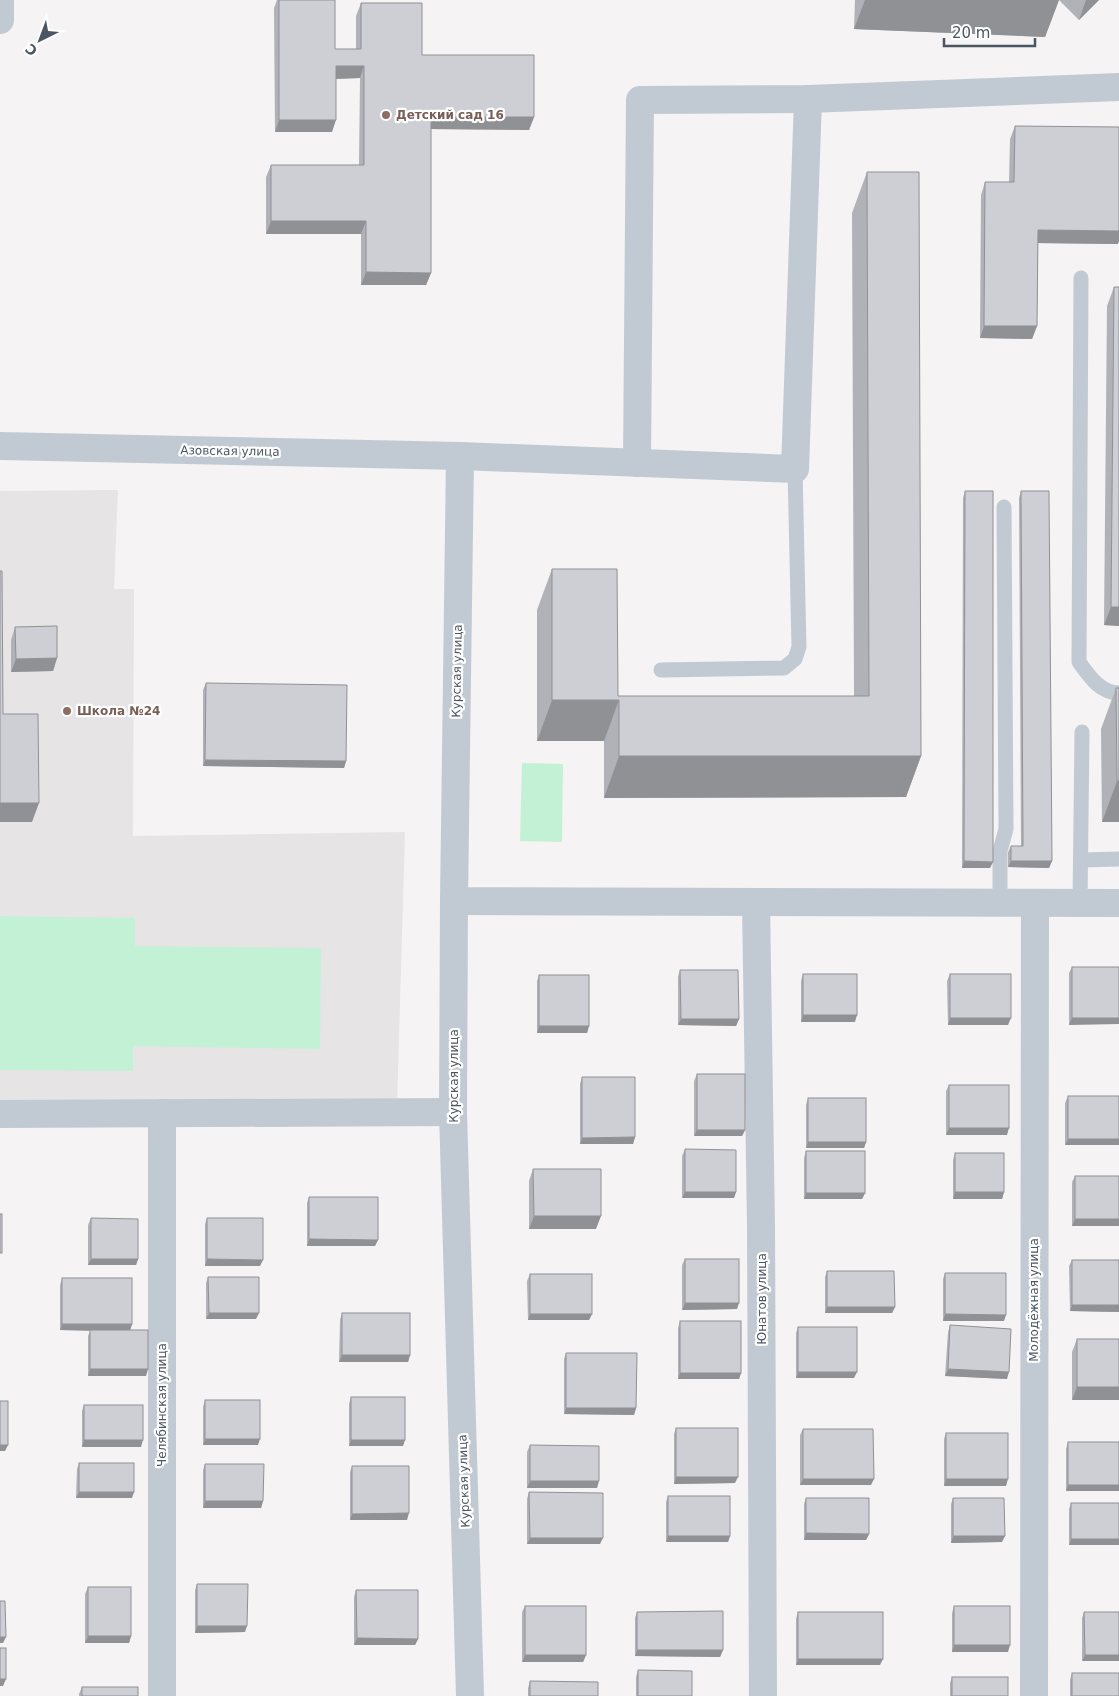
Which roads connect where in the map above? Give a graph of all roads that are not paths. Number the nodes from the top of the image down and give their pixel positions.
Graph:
1 (0, 0) edge
2 (0, 20) edge
3 (1119, 87) edge
4 (808, 99) junction
5 (1081, 278) dead end
6 (0, 446) edge
7 (460, 456) junction
8 (637, 463) junction
9 (796, 469) junction
10 (1004, 507) dead end
11 (661, 670) dead end
12 (1119, 694) edge
13 (1082, 732) dead end
14 (1119, 859) edge
15 (1081, 860) junction
16 (454, 902) junction
17 (756, 902) junction
18 (1000, 903) junction
19 (1034, 903) junction
20 (1080, 903) junction
21 (1119, 903) edge
22 (453, 1112) junction
23 (0, 1114) edge
24 (162, 1114) junction
25 (162, 1696) edge
26 (470, 1696) edge
27 (762, 1696) edge
28 (1034, 1696) edge

1 - 2 street
3 - 4 street
4 - 8 street
4 - 9 street
5 - 12 lane
6 - 7 street, Азовская улица
7 - 8 street, Азовская улица
7 - 16 street, Курская улица
8 - 9 street, Азовская улица
9 - 11 lane
10 - 18 lane
13 - 15 lane
14 - 15 lane
15 - 20 lane
16 - 17 street
16 - 22 street, Курская улица
17 - 18 street
17 - 27 street, Юнатов улица
18 - 19 street
19 - 20 street
19 - 28 street, Молодёжная улица
20 - 21 street
22 - 24 street
22 - 26 street, Курская улица
23 - 24 street
24 - 25 street, Челябинская улица

